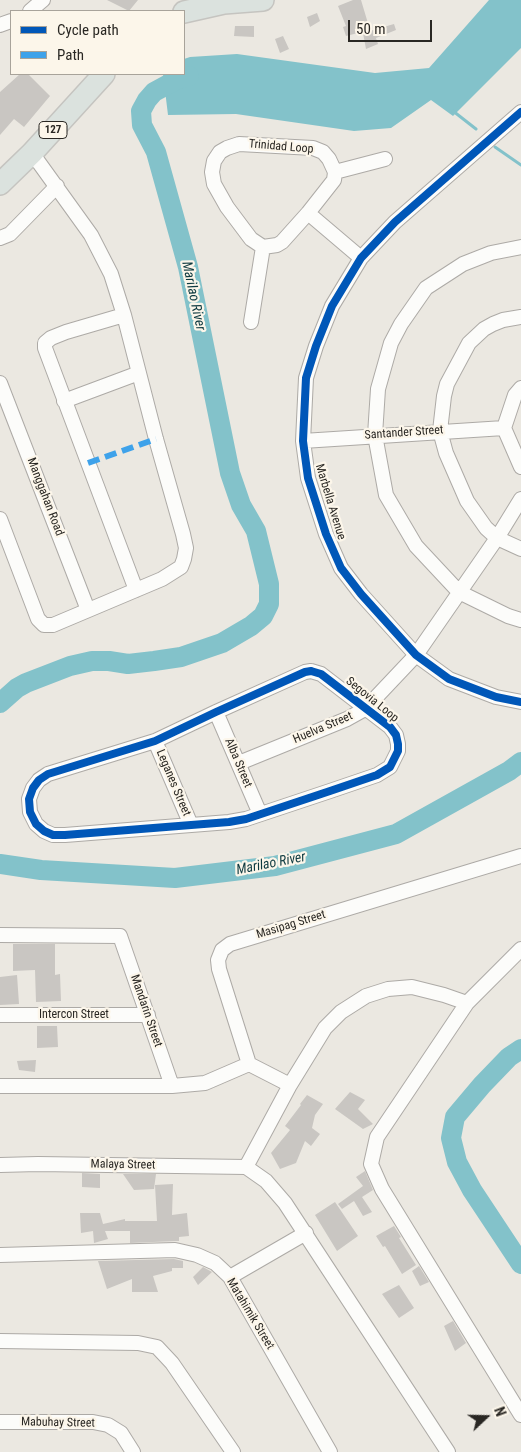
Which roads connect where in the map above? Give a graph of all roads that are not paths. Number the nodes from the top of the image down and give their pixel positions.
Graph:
1 (43, 0) edge
2 (263, 0) edge
3 (31, 10) edge
4 (185, 12) edge
5 (103, 75) edge
6 (521, 112) edge
7 (32, 153) junction
8 (386, 159) dead end
9 (336, 172) junction
10 (0, 184) edge
11 (57, 186) junction
12 (308, 213) junction
13 (0, 238) edge
14 (263, 247) junction
15 (521, 247) edge
16 (361, 258) junction
17 (124, 315) junction
18 (521, 317) edge
19 (251, 322) dead end
20 (139, 373) junction
21 (0, 383) edge
22 (521, 388) edge
23 (64, 401) junction
24 (504, 428) junction
25 (440, 431) junction
26 (375, 435) junction
27 (303, 441) junction
28 (521, 467) edge
29 (521, 499) edge
30 (0, 519) edge
31 (496, 538) junction
32 (521, 549) edge
33 (136, 590) junction
34 (459, 592) junction
35 (88, 610) junction
36 (521, 620) edge
37 (416, 655) junction
38 (521, 702) edge
39 (365, 709) junction
40 (216, 712) junction
41 (155, 741) junction
42 (239, 763) junction
43 (260, 814) junction
44 (191, 825) junction
45 (521, 856) edge
46 (0, 935) edge
47 (521, 948) edge
48 (467, 1003) junction
49 (0, 1015) edge
50 (148, 1015) junction
51 (249, 1064) junction
52 (290, 1085) junction
53 (0, 1086) edge
54 (172, 1086) junction
55 (0, 1165) edge
56 (246, 1167) junction
57 (306, 1232) junction
58 (0, 1254) edge
59 (230, 1277) junction
60 (0, 1341) edge
61 (521, 1415) edge
62 (0, 1422) edge
63 (133, 1452) edge
64 (233, 1452) edge
65 (330, 1452) edge
66 (448, 1452) edge

1 - 3 street
2 - 4 main road
5 - 7 main road, 127
6 - 16 street, Marbella Avenue
7 - 10 main road, 127
7 - 11 street
8 - 9 street
9 - 12 street
9 - 14 street, Trinidad Loop
11 - 13 street
11 - 17 street
12 - 14 street
12 - 16 street
14 - 19 street
15 - 26 street
16 - 27 street, Marbella Avenue
17 - 20 street
17 - 23 street
18 - 25 street
20 - 23 street
20 - 33 street
21 - 35 street, Manggahan Road
22 - 24 street
23 - 33 street
24 - 25 street, Santander Street
24 - 28 street
25 - 26 street, Santander Street
25 - 31 street
26 - 27 street, Santander Street
26 - 34 street
27 - 37 street, Marbella Avenue
29 - 31 street, Huelva Street
30 - 35 street
31 - 32 street
31 - 34 street, Huelva Street
33 - 35 street
34 - 36 street
34 - 37 street, Huelva Street
37 - 38 street, Marbella Avenue
37 - 39 street, Huelva Street
39 - 40 street, Segovia Loop
39 - 42 street, Huelva Street
39 - 43 street, Segovia Loop
40 - 41 street, Segovia Loop
40 - 42 street, Alba Street
41 - 44 street, Leganes Street
41 - 44 street, Segovia Loop
42 - 43 street, Alba Street
43 - 44 street, Segovia Loop
45 - 51 street, Masipag Street
46 - 50 street, Mandarin Street
47 - 48 street
48 - 52 street
48 - 61 street
49 - 50 street, Intercon Street
50 - 54 street, Mandarin Street
51 - 52 street
51 - 54 street
52 - 56 street
53 - 54 street
55 - 56 street, Malaya Street
56 - 57 street
57 - 59 street
57 - 66 street
58 - 59 street, Matahimik Street
59 - 65 street, Matahimik Street
60 - 64 street
62 - 63 street, Mabuhay Street

